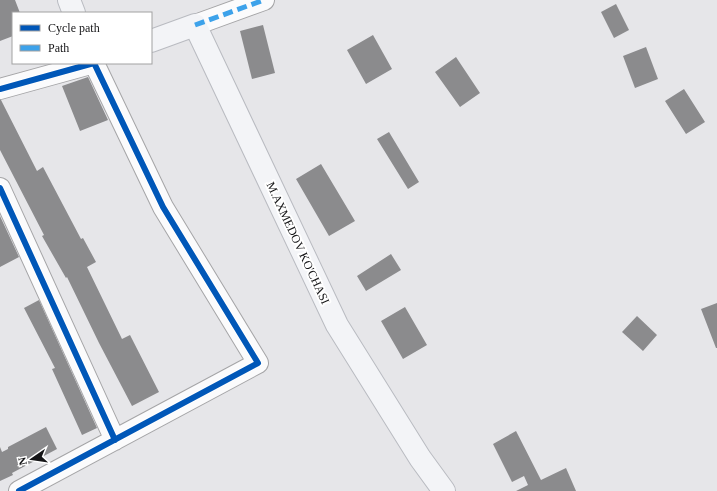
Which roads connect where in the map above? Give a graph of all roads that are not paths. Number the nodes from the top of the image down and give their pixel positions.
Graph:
1 (69, 0) edge
2 (253, 2) edge
3 (74, 12) edge
4 (195, 26) junction
5 (156, 39) edge
6 (91, 64) edge
7 (94, 64) edge
8 (0, 90) edge
9 (0, 188) edge
10 (115, 440) junction
11 (19, 491) edge
12 (444, 491) edge

1 - 3 main road
2 - 4 street
4 - 5 main road
4 - 12 main road, M.AXMEDOV KO'CHASI
6 - 8 street
7 - 10 street
9 - 10 street
10 - 11 street

